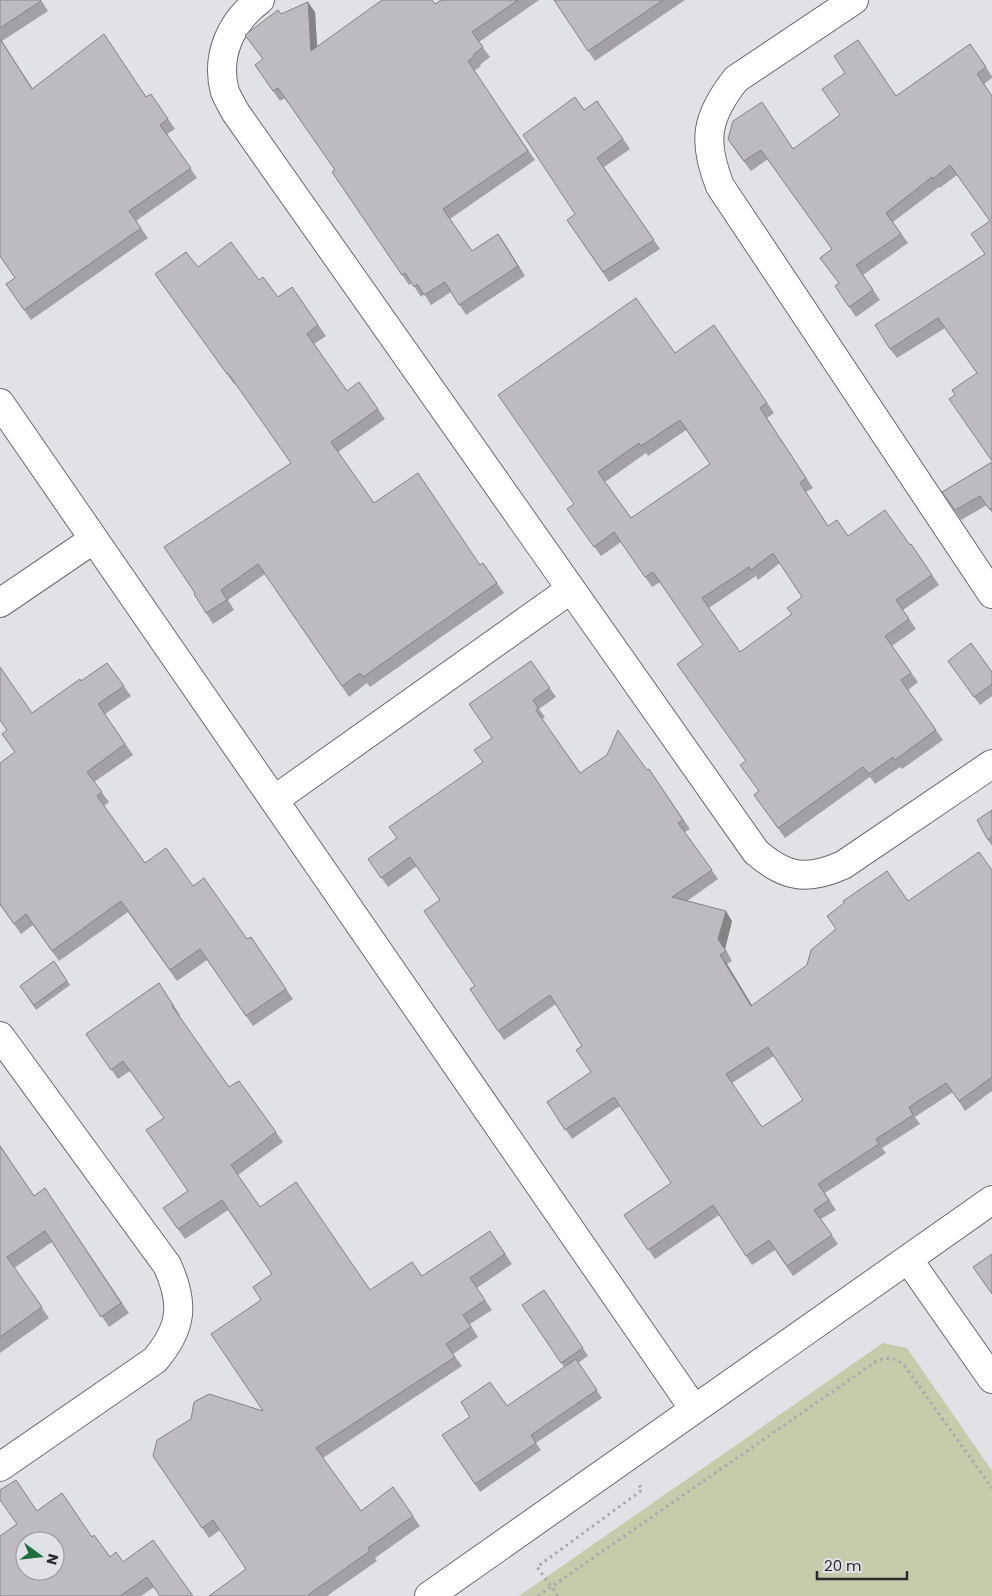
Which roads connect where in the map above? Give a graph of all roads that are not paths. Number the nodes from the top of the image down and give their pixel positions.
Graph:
1 (260, 0) edge
2 (854, 0) edge
3 (0, 403) edge
4 (94, 539) junction
5 (571, 590) junction
6 (992, 594) edge
7 (0, 603) edge
8 (992, 764) edge
9 (274, 800) junction
10 (0, 1036) edge
11 (992, 1200) edge
12 (908, 1258) junction
13 (992, 1379) edge
14 (694, 1409) junction
15 (0, 1467) edge
16 (429, 1596) edge

1 - 5 street
2 - 6 street
3 - 4 street
4 - 7 street
4 - 9 street
5 - 8 street
5 - 9 street
9 - 14 street
10 - 15 street
11 - 12 street
12 - 13 street
12 - 14 street
14 - 16 street

